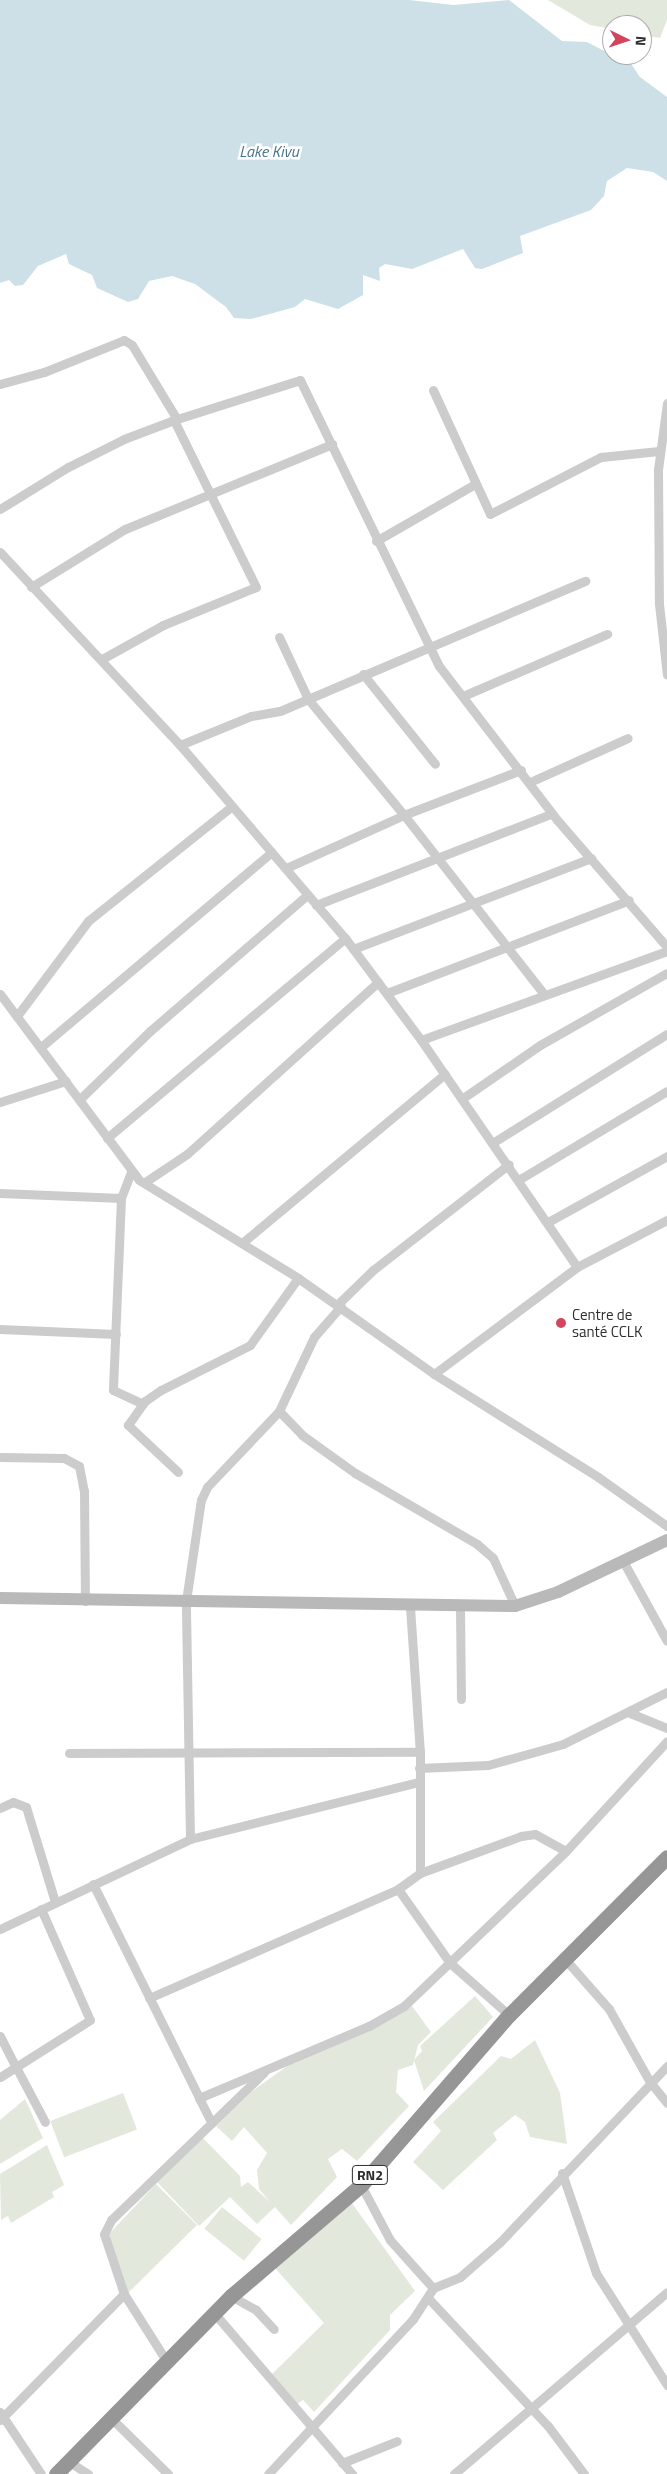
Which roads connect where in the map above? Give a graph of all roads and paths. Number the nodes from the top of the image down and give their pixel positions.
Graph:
1 (0, 384) edge
2 (433, 390) dead end
3 (667, 403) edge
4 (174, 420) junction
5 (332, 444) junction
6 (659, 451) junction
7 (475, 484) junction
8 (213, 494) junction
9 (0, 509) edge
10 (376, 541) junction
11 (2, 558) edge
12 (584, 581) dead end
13 (31, 587) junction
14 (607, 634) dead end
15 (279, 637) dead end
16 (430, 648) junction
17 (102, 660) junction
18 (363, 674) junction
19 (667, 675) edge
20 (463, 696) junction
21 (308, 699) junction
22 (628, 738) dead end
23 (180, 745) junction
24 (435, 764) dead end
25 (521, 770) junction
26 (530, 782) junction
27 (232, 806) junction
28 (551, 814) junction
29 (404, 815) junction
30 (272, 852) junction
31 (439, 858) junction
32 (591, 858) junction
33 (286, 868) junction
34 (307, 895) junction
35 (629, 900) junction
36 (474, 904) junction
37 (316, 905) junction
38 (345, 938) junction
39 (510, 946) junction
40 (667, 947) edge
41 (353, 949) junction
42 (667, 951) edge
43 (667, 973) edge
44 (378, 982) junction
45 (387, 993) junction
46 (0, 994) edge
47 (544, 994) junction
48 (17, 1016) junction
49 (667, 1034) edge
50 (421, 1040) junction
51 (41, 1047) junction
52 (445, 1074) junction
53 (66, 1081) junction
54 (667, 1091) edge
55 (463, 1098) junction
56 (80, 1099) junction
57 (0, 1102) edge
58 (107, 1138) junction
59 (494, 1142) junction
60 (667, 1156) edge
61 (509, 1164) junction
62 (131, 1172) junction
63 (520, 1179) junction
64 (145, 1182) junction
65 (0, 1193) edge
66 (121, 1198) junction
67 (667, 1220) edge
68 (548, 1222) junction
69 (242, 1243) junction
70 (577, 1266) junction
71 (298, 1278) junction
72 (339, 1305) junction
73 (0, 1329) edge
74 (116, 1334) junction
75 (434, 1374) junction
76 (143, 1404) junction
77 (279, 1411) junction
78 (0, 1457) edge
79 (178, 1472) dead end
80 (667, 1526) edge
81 (667, 1540) edge
82 (623, 1561) junction
83 (0, 1598) edge
84 (85, 1601) junction
85 (186, 1601) junction
86 (515, 1606) junction
87 (410, 1607) junction
88 (460, 1608) junction
89 (667, 1640) edge
90 (667, 1692) edge
91 (461, 1699) dead end
92 (629, 1713) junction
93 (667, 1728) edge
94 (667, 1741) edge
95 (420, 1752) junction
96 (69, 1753) dead end
97 (189, 1755) junction
98 (419, 1768) junction
99 (419, 1782) junction
100 (0, 1808) edge
101 (190, 1839) junction
102 (566, 1851) junction
103 (667, 1857) edge
104 (420, 1873) junction
105 (93, 1884) junction
106 (398, 1889) junction
107 (55, 1902) junction
108 (41, 1909) junction
109 (0, 1929) edge
110 (565, 1959) junction
111 (450, 1963) junction
112 (148, 1998) junction
113 (509, 2015) junction
114 (0, 2036) edge
115 (667, 2066) edge
116 (16, 2068) junction
117 (267, 2068) junction
118 (0, 2076) edge
119 (650, 2082) junction
120 (199, 2098) junction
121 (667, 2103) edge
122 (46, 2122) dead end
123 (212, 2123) junction
124 (562, 2174) junction
125 (361, 2185) junction
126 (433, 2288) junction
127 (667, 2292) edge
128 (124, 2294) junction
129 (231, 2296) junction
130 (429, 2299) junction
131 (215, 2314) junction
132 (628, 2328) junction
133 (274, 2329) dead end
134 (167, 2362) junction
135 (667, 2385) edge
136 (531, 2413) junction
137 (1, 2416) edge
138 (111, 2418) junction
139 (309, 2427) junction
140 (397, 2441) dead end
141 (68, 2461) junction
142 (342, 2463) junction
143 (41, 2474) edge
144 (56, 2474) edge
145 (88, 2474) edge
146 (168, 2474) edge
147 (268, 2474) edge
148 (352, 2474) edge
149 (454, 2474) edge
150 (584, 2474) edge

1 - 4 street
2 - 7 street
3 - 6 street
4 - 5 street
4 - 8 street
4 - 9 street
5 - 8 street
5 - 10 street
6 - 7 street
6 - 19 street
7 - 10 street
8 - 13 street
8 - 17 street
10 - 16 street
11 - 13 street
12 - 16 street
13 - 17 street
14 - 20 street
15 - 21 street
16 - 18 street
16 - 20 street
17 - 23 street
18 - 21 street
18 - 24 street
20 - 25 street
21 - 23 street
21 - 29 street
22 - 26 street
23 - 27 street
25 - 26 street
25 - 29 street
26 - 28 street
27 - 30 street
27 - 48 street
28 - 31 street
28 - 32 street
29 - 31 street
29 - 33 street
30 - 33 street
30 - 51 street
31 - 36 street
31 - 37 street
32 - 35 street
32 - 36 street
33 - 34 street
34 - 37 street
34 - 56 street
35 - 39 street
35 - 40 street
36 - 39 street
36 - 41 street
37 - 38 street
38 - 41 street
38 - 58 street
39 - 45 street
39 - 47 street
41 - 44 street
42 - 47 street
43 - 55 street
44 - 45 street
44 - 64 street
45 - 50 street
46 - 48 street
47 - 50 street
48 - 51 street
49 - 59 street
50 - 52 street
51 - 53 street
52 - 55 street
52 - 69 street
53 - 56 street
53 - 57 street
54 - 63 street
55 - 59 street
56 - 58 street
58 - 62 street
59 - 61 street
60 - 68 street
61 - 63 street
61 - 72 street
62 - 64 street
62 - 66 street
63 - 68 street
64 - 69 street
65 - 66 street
66 - 74 street
67 - 70 street
68 - 70 street
69 - 71 street
70 - 75 street
71 - 72 street
71 - 76 street
72 - 75 street
72 - 77 street
73 - 74 street
74 - 76 street
75 - 80 street
76 - 79 street
77 - 85 street
77 - 86 street
78 - 84 street
81 - 82 street
82 - 86 street
82 - 89 street
83 - 84 street
84 - 85 street
85 - 87 street
85 - 97 street
86 - 88 street
87 - 88 street
87 - 95 street
88 - 91 street
90 - 92 street
92 - 93 street
92 - 98 street
94 - 102 street
95 - 97 street
95 - 98 street
96 - 97 street
97 - 101 street
98 - 99 street
99 - 101 street
99 - 104 street
100 - 107 street
101 - 105 street
102 - 104 street
102 - 111 street
103 - 110 highway, RN2
104 - 106 street
105 - 107 street
105 - 112 street
106 - 111 street
106 - 112 street
107 - 108 street
108 - 109 street
108 - 116 street
110 - 113 highway, RN2
110 - 119 street
111 - 113 street
111 - 117 street
112 - 120 street
113 - 125 highway, RN2
114 - 116 street
115 - 119 street
116 - 118 street
116 - 122 street
117 - 120 street
117 - 123 street
119 - 121 street
119 - 124 street
120 - 123 street
123 - 128 street
124 - 126 street
124 - 132 street
125 - 126 street
125 - 129 highway, RN2
126 - 130 street
127 - 132 street
128 - 134 street
128 - 137 street
129 - 131 highway, RN2
129 - 133 street
130 - 136 street
130 - 139 street
131 - 134 highway, RN2
131 - 139 street
132 - 135 street
132 - 136 street
134 - 138 highway, RN2
136 - 149 street
136 - 150 street
137 - 143 street
138 - 141 highway, RN2
138 - 146 street
139 - 142 street
139 - 147 street
140 - 142 street
141 - 144 highway, RN2
141 - 145 street
142 - 148 street

